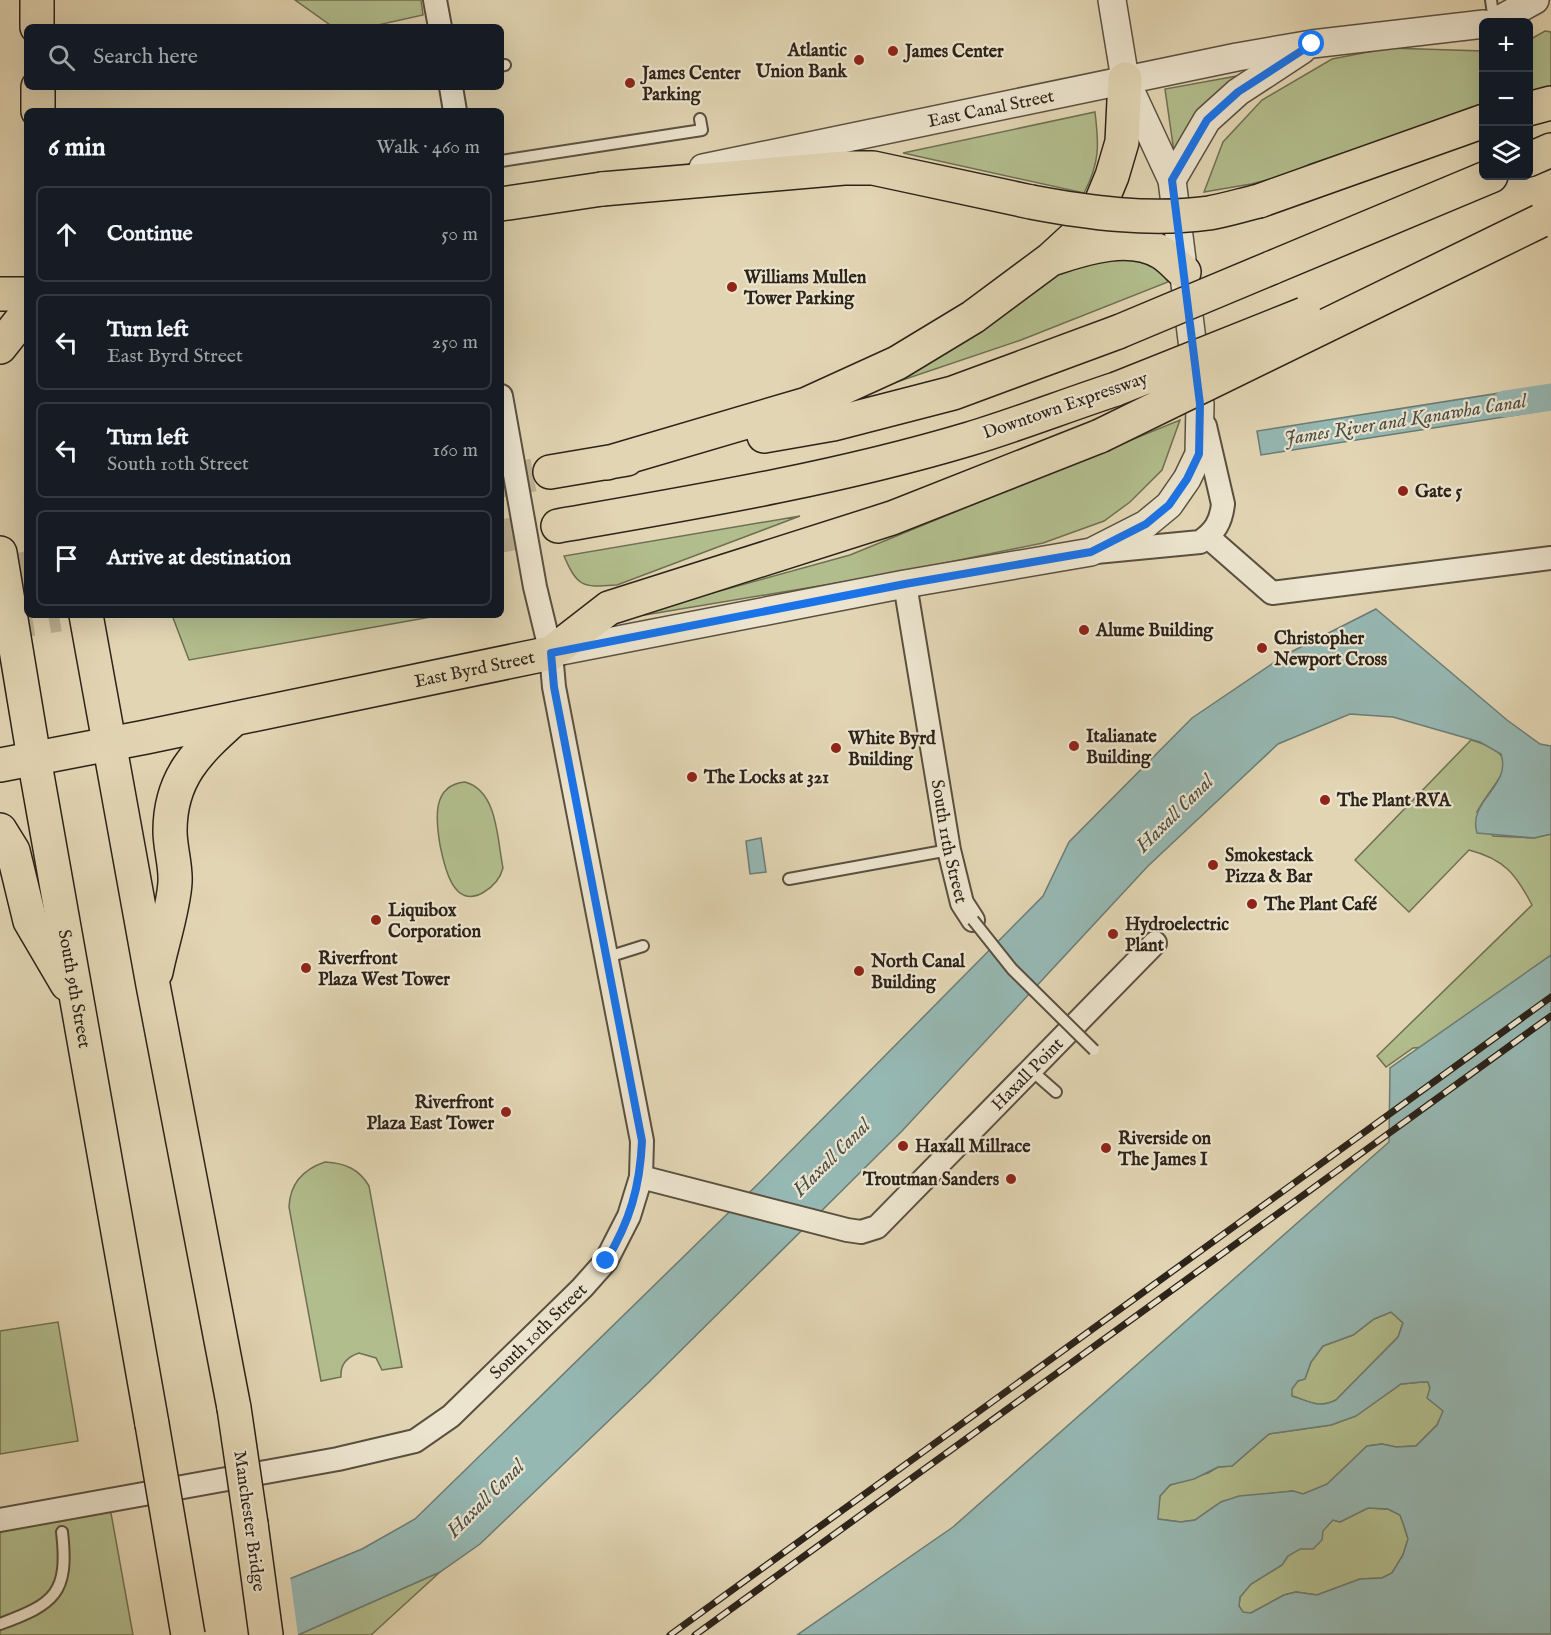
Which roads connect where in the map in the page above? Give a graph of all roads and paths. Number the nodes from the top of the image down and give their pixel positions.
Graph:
1 (37, 0) edge
2 (435, 0) edge
3 (1112, 0) edge
4 (1491, 0) edge
5 (1535, 0) edge
6 (1541, 0) edge
7 (1551, 6) edge
8 (1494, 18) edge
9 (1502, 18) edge
10 (37, 24) edge
11 (439, 24) edge
12 (1479, 25) edge
13 (1312, 44) junction
14 (1125, 79) junction
15 (38, 90) edge
16 (452, 90) edge
17 (1551, 103) edge
18 (38, 108) edge
19 (454, 108) edge
20 (1533, 108) edge
21 (700, 119) dead end
22 (1479, 123) edge
23 (1551, 150) edge
24 (1533, 158) edge
25 (504, 161) edge
26 (1172, 180) junction
27 (1481, 180) edge
28 (602, 189) junction
29 (504, 204) edge
30 (1545, 218) edge
31 (1052, 259) junction
32 (1184, 272) junction
33 (0, 294) edge
34 (24, 294) edge
35 (24, 317) edge
36 (0, 347) edge
37 (1200, 404) junction
38 (504, 413) edge
39 (607, 463) junction
40 (550, 472) tunnel mouth
41 (558, 526) tunnel mouth
42 (1208, 537) junction
43 (1091, 552) junction
44 (0, 553) edge
45 (1551, 558) edge
46 (905, 584) junction
47 (87, 618) edge
48 (551, 653) junction
49 (234, 719) junction
50 (108, 744) junction
51 (34, 758) junction
52 (0, 765) edge
53 (0, 830) edge
54 (949, 850) junction
55 (789, 879) dead end
56 (973, 920) joint
57 (1155, 942) dead end
58 (643, 946) dead end
59 (608, 957) junction
60 (153, 985) junction
61 (79, 1004) junction
62 (1094, 1050) dead end
63 (1031, 1070) junction
64 (1056, 1092) dead end
65 (641, 1177) junction
66 (0, 1520) edge
67 (62, 1532) dead end
68 (0, 1624) edge
69 (188, 1635) edge
70 (266, 1635) edge

1 - 10 main road
2 - 11 street
3 - 14 street, East Byrd Street
4 - 8 lane
5 - 9 street
6 - 7 street
12 - 13 street, East Canal Street
13 - 14 street, East Canal Street
13 - 26 street
14 - 26 street, East Byrd Street
14 - 28 street, East Canal Street
14 - 31 main road
15 - 18 main road
16 - 19 street
17 - 20 main road
21 - 25 lane
22 - 28 main road, bridge
23 - 24 main road
26 - 32 street, East Byrd Street
27 - 39 main road, bridge
28 - 29 main road, East Canal Street
30 - 41 main road, Downtown Expressway, bridge
30 - 48 main road, bridge
31 - 32 main road
31 - 39 main road
32 - 37 street, East Byrd Street
33 - 34 main road
35 - 36 main road
37 - 42 street, East Byrd Street
37 - 43 street, East Byrd Street
38 - 48 street, South 10th Street
39 - 40 main road
42 - 43 street, East Byrd Street
42 - 45 street
43 - 46 street, East Byrd Street
44 - 51 main road, South 9th Street
46 - 48 street, East Byrd Street
46 - 54 street, South 11th Street
47 - 50 main road
48 - 49 main road, East Byrd Street
48 - 59 street, South 10th Street
49 - 50 main road, East Byrd Street
49 - 60 main road
50 - 51 main road, East Byrd Street
50 - 60 main road
51 - 52 main road, East Byrd Street
51 - 61 main road, South 9th Street
53 - 61 main road
54 - 55 lane
54 - 56 street, South 11th Street
56 - 62 lane, South 11th Street, bridge
57 - 63 street, Haxall Point
58 - 59 lane
59 - 65 street, South 10th Street
60 - 70 main road, Manchester Bridge, bridge
61 - 69 main road, South 9th Street, bridge
63 - 64 lane
63 - 65 street, Haxall Point
65 - 66 street, South 10th Street
67 - 68 lane

